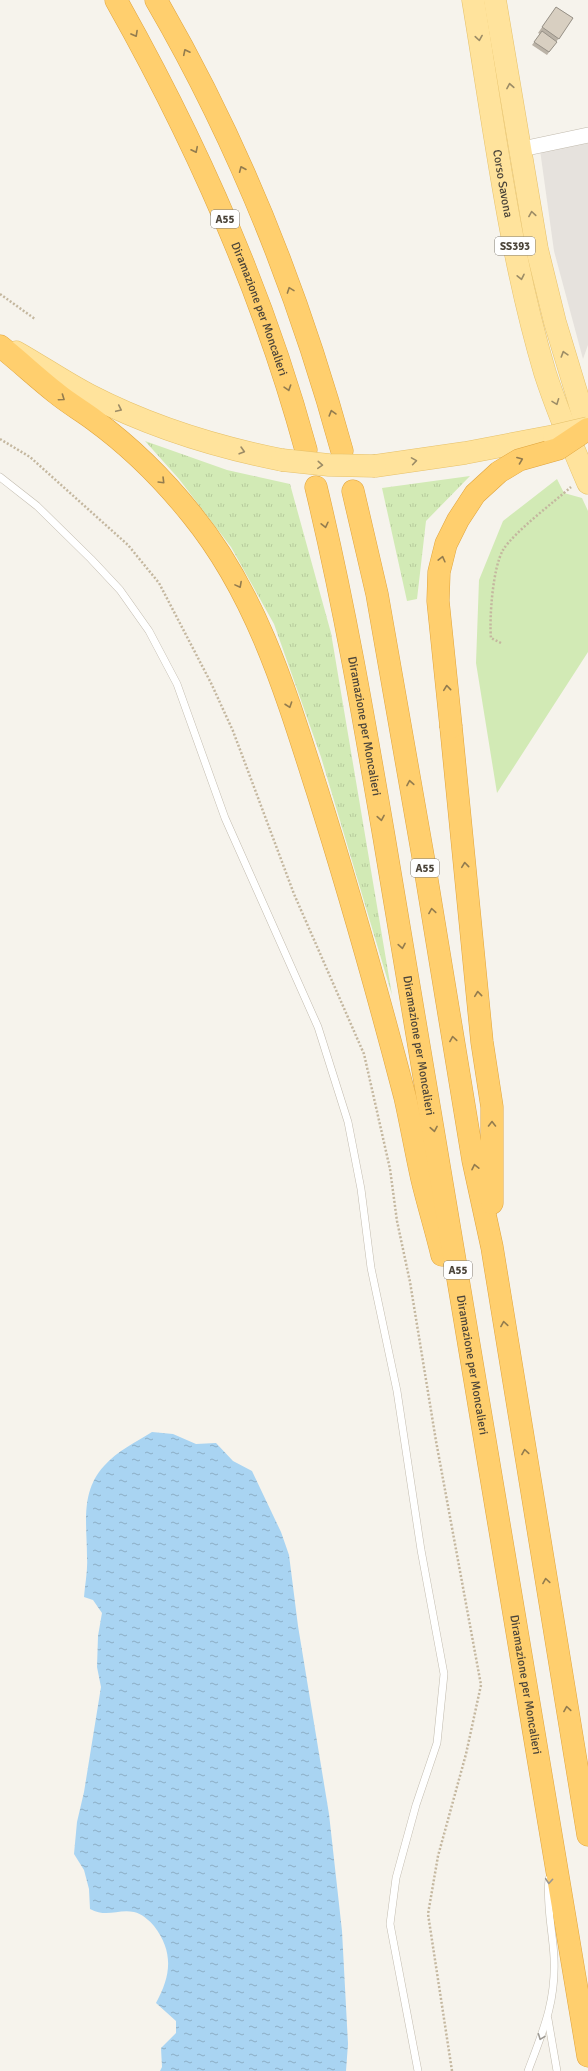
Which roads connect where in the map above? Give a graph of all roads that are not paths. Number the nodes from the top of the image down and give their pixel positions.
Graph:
1 (116, 0) edge
2 (156, 0) edge
3 (473, 0) edge
4 (495, 0) edge
5 (588, 135) edge
6 (522, 148) junction
7 (0, 342) edge
8 (0, 346) edge
9 (588, 430) edge
10 (306, 450) dead end
11 (342, 451) dead end
12 (0, 477) edge
13 (585, 477) edge
14 (316, 487) dead end
15 (352, 491) dead end
16 (492, 1246) junction
17 (477, 1386) junction
18 (573, 1748) junction
19 (588, 1783) edge
20 (588, 1835) edge
21 (553, 1843) junction
22 (548, 2019) junction
23 (588, 2056) edge
24 (418, 2071) edge
25 (528, 2071) edge
26 (557, 2071) edge

1 -> 10 highway, Diramazione per Moncalieri / A55
11 -> 2 highway
3 -> 13 main road, Corso Savona / SS393
6 -> 4 main road, Corso Savona / SS393
5 - 6 street
9 -> 6 main road, Corso Savona / SS393
7 -> 9 main road, bridge
8 -> 17 highway
16 -> 9 highway, bridge
12 - 24 lane
14 -> 17 highway, Diramazione per Moncalieri / A55
16 -> 15 highway, A55
18 -> 16 highway, A55
17 - 21 highway, Diramazione per Moncalieri / A55
18 - 19 lane
18 - 20 highway, A55
21 -> 22 lane
21 - 23 highway, Diramazione per Moncalieri / A55
22 -> 25 lane
22 - 26 lane

